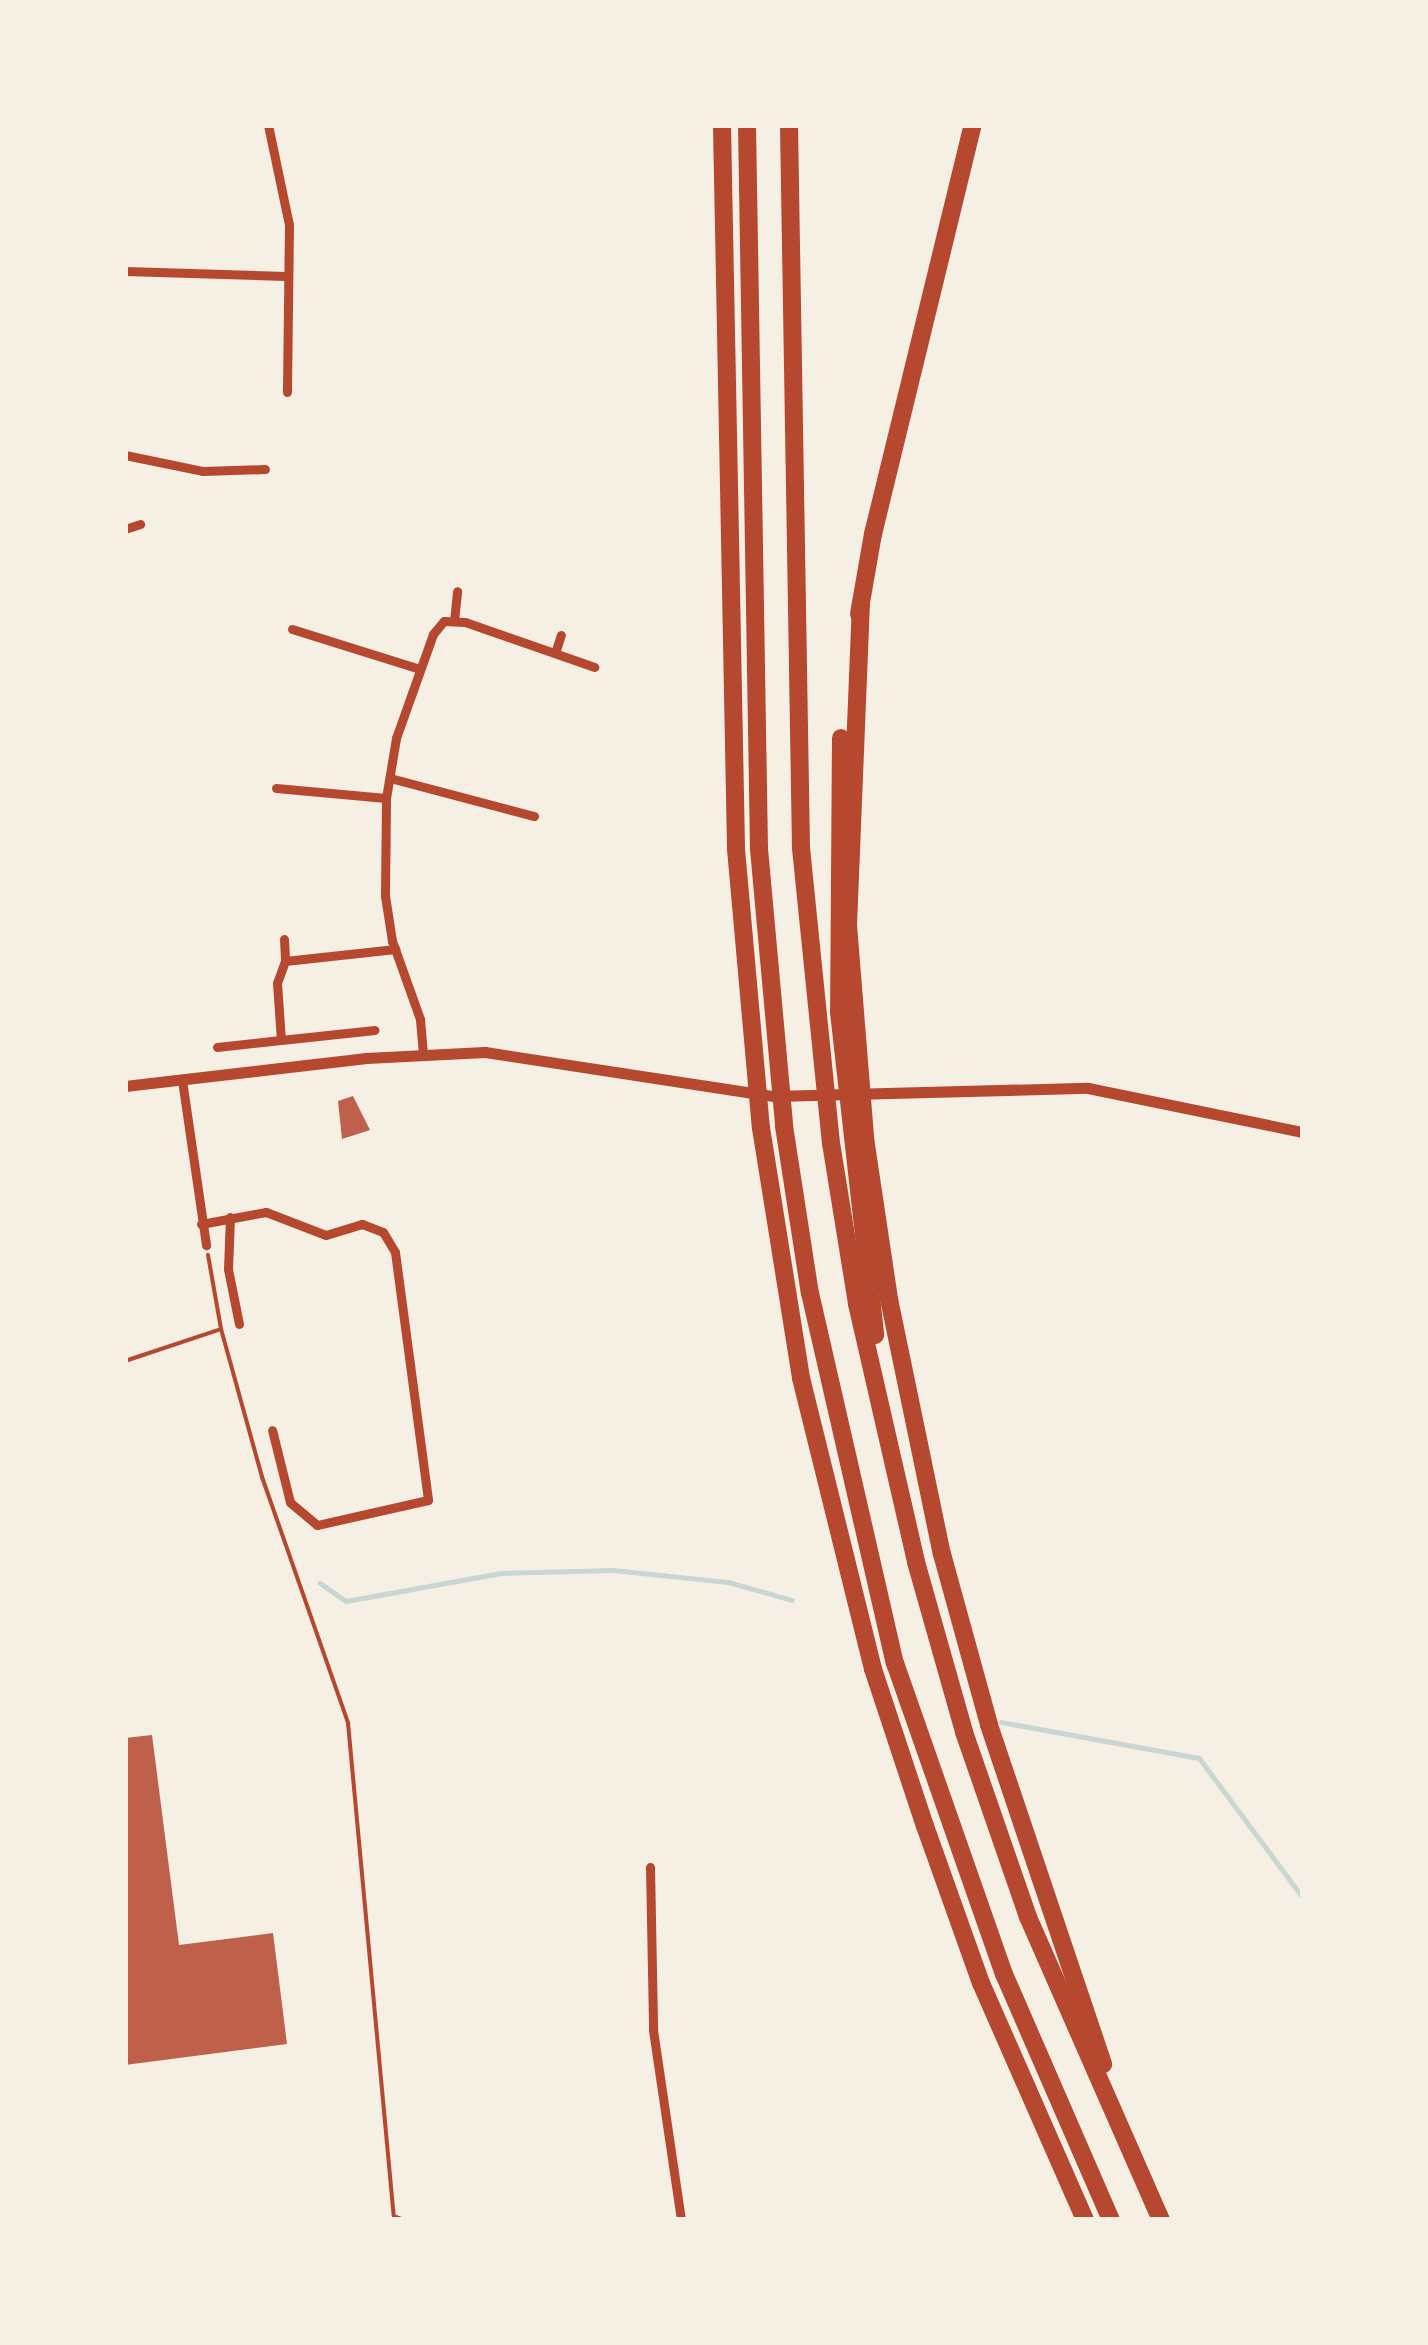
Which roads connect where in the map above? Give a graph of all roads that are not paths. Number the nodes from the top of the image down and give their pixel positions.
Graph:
1 (268, 125) edge
2 (722, 125) edge
3 (746, 125) edge
4 (789, 125) edge
5 (974, 125) edge
6 (125, 271) edge
7 (285, 276) junction
8 (287, 392) dead end
9 (125, 454) edge
10 (265, 469) dead end
11 (140, 524) dead end
12 (125, 528) edge
13 (457, 591) dead end
14 (862, 602) junction
15 (454, 622) junction
16 (292, 629) dead end
17 (561, 635) dead end
18 (555, 653) junction
19 (594, 667) dead end
20 (420, 669) junction
21 (390, 778) junction
22 (276, 788) dead end
23 (386, 798) junction
24 (534, 816) dead end
25 (284, 938) dead end
26 (395, 949) junction
27 (285, 961) junction
28 (374, 1030) dead end
29 (280, 1040) junction
30 (217, 1047) dead end
31 (423, 1054) junction
32 (182, 1080) junction
33 (125, 1086) edge
34 (1303, 1132) edge
35 (230, 1217) junction
36 (201, 1224) junction
37 (206, 1244) road end
38 (239, 1324) dead end
39 (272, 1430) dead end
40 (898, 1488) junction
41 (650, 1866) dead end
42 (1146, 2187) junction
43 (681, 2220) edge
44 (1086, 2220) edge
45 (1111, 2220) edge
46 (1161, 2220) edge

1 - 7 street
2 - 44 highway
3 - 45 highway
4 - 40 highway
5 - 14 highway
6 - 7 street
7 - 8 street
9 - 10 street
11 - 12 street
13 - 15 street
14 - 40 highway
14 - 42 highway
15 - 18 street
15 - 20 street
16 - 20 street
17 - 18 street
18 - 19 street
20 - 21 street
21 - 23 street
21 - 24 street
22 - 23 street
23 - 26 street
25 - 27 street
26 - 27 street
26 - 31 street
27 - 29 street
28 - 29 street
29 - 30 street
31 - 32 street
31 - 34 street
32 - 33 street
32 - 36 street
35 - 36 street
35 - 38 street
35 - 39 street
36 - 37 street
40 - 42 highway
41 - 43 street
42 - 46 highway

